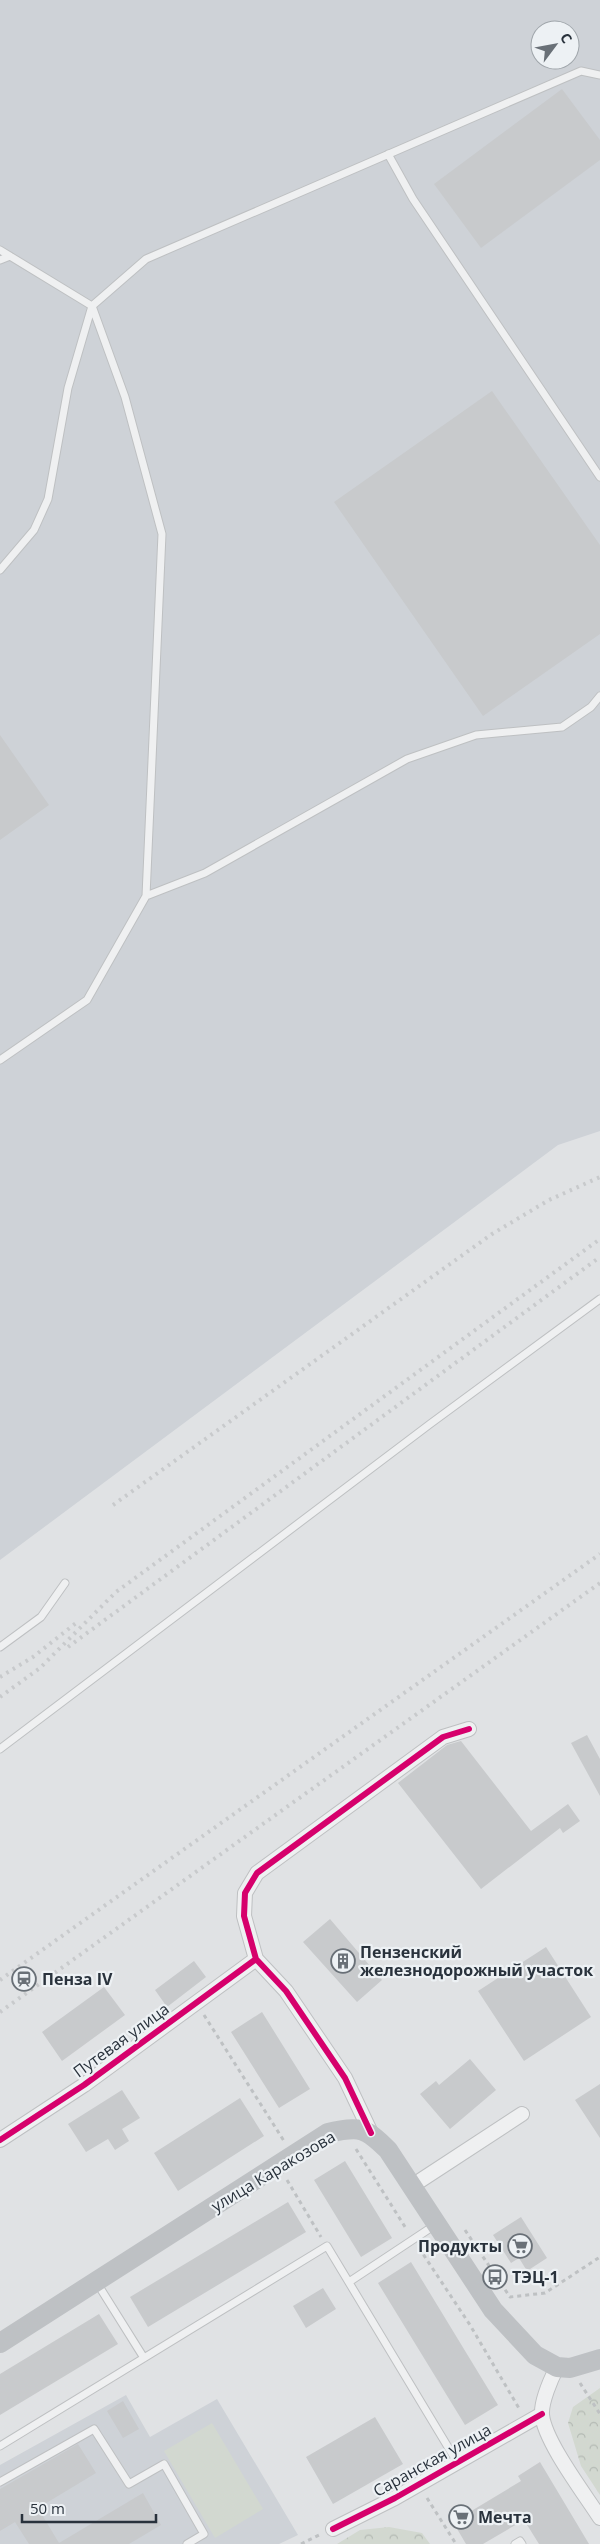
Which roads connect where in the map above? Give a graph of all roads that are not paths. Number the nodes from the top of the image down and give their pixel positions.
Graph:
1 (600, 75) edge
2 (388, 154) junction
3 (0, 250) edge
4 (10, 256) junction
5 (0, 260) edge
6 (92, 306) junction
7 (600, 477) edge
8 (0, 570) edge
9 (600, 696) edge
10 (146, 896) junction
11 (0, 1060) edge
12 (600, 1299) edge
13 (65, 1583) dead end
14 (0, 1647) edge
15 (469, 1729) dead end
16 (0, 1749) edge
17 (256, 1959) junction
18 (522, 2114) dead end
19 (371, 2133) junction
20 (0, 2140) edge
21 (412, 2186) junction
22 (437, 2224) junction
23 (97, 2282) junction
24 (349, 2282) junction
25 (0, 2344) edge
26 (144, 2358) junction
27 (600, 2359) edge
28 (563, 2367) junction
29 (542, 2414) junction
30 (0, 2446) edge
31 (457, 2462) junction
32 (0, 2482) edge
33 (600, 2518) edge
34 (333, 2528) road end
35 (187, 2544) edge
36 (515, 2544) edge
37 (522, 2544) edge

1 - 2 lane
2 - 6 lane
2 - 7 lane
3 - 4 lane
4 - 5 lane
4 - 6 lane
6 - 8 lane
6 - 10 lane
9 - 10 lane
10 - 11 lane
12 - 16 lane
13 - 14 lane
15 - 17 street
17 - 19 street
17 - 20 street, Путевая улица
18 - 21 street
19 - 21 main road
19 - 23 main road, улица Каракозова
21 - 22 main road
22 - 24 lane
22 - 28 main road
23 - 25 main road, улица Каракозова
23 - 26 lane
24 - 26 lane
24 - 31 lane
26 - 30 lane
27 - 28 main road
28 - 29 street
29 - 31 street, Саранская улица
29 - 33 street
31 - 34 street, Саранская улица
32 - 35 lane
36 - 37 lane

